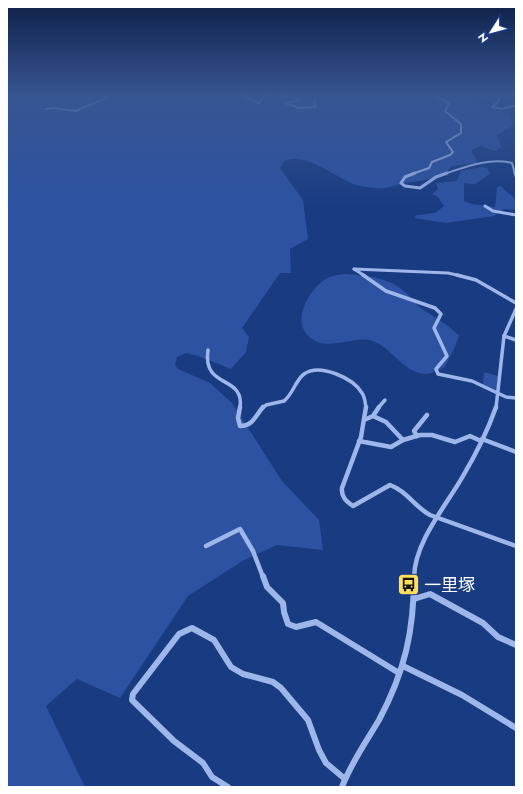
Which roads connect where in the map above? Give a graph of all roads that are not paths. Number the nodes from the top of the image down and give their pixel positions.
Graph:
1 (461, 131) edge
2 (516, 176) edge
3 (485, 206) dead end
4 (516, 215) edge
5 (516, 303) edge
6 (516, 309) edge
7 (504, 336) junction
8 (516, 340) edge
9 (208, 350) dead end
10 (497, 393) junction
11 (516, 398) edge
12 (385, 400) dead end
13 (427, 415) dead end
14 (373, 416) junction
15 (364, 420) junction
16 (417, 436) junction
17 (403, 440) junction
18 (481, 440) junction
19 (359, 441) junction
20 (516, 452) edge
21 (437, 516) junction
22 (206, 546) dead end
23 (516, 546) edge
24 (414, 599) junction
25 (516, 645) edge
26 (403, 666) junction
27 (399, 673) junction
28 (516, 728) edge
29 (345, 779) junction
30 (228, 787) edge
31 (342, 787) edge

1 - 2 street
3 - 4 street
5 - 10 street
6 - 7 street
7 - 8 street
7 - 10 street
9 - 15 street
10 - 11 street
10 - 18 street
12 - 14 street
13 - 16 street
14 - 15 street
14 - 17 street
15 - 19 street
16 - 17 street
16 - 18 street
17 - 19 street
18 - 20 street
18 - 21 street
19 - 21 street
21 - 23 street
21 - 24 street
22 - 27 street
24 - 25 street
24 - 26 street
26 - 27 street
26 - 28 street
27 - 29 street
29 - 30 street
29 - 31 street

